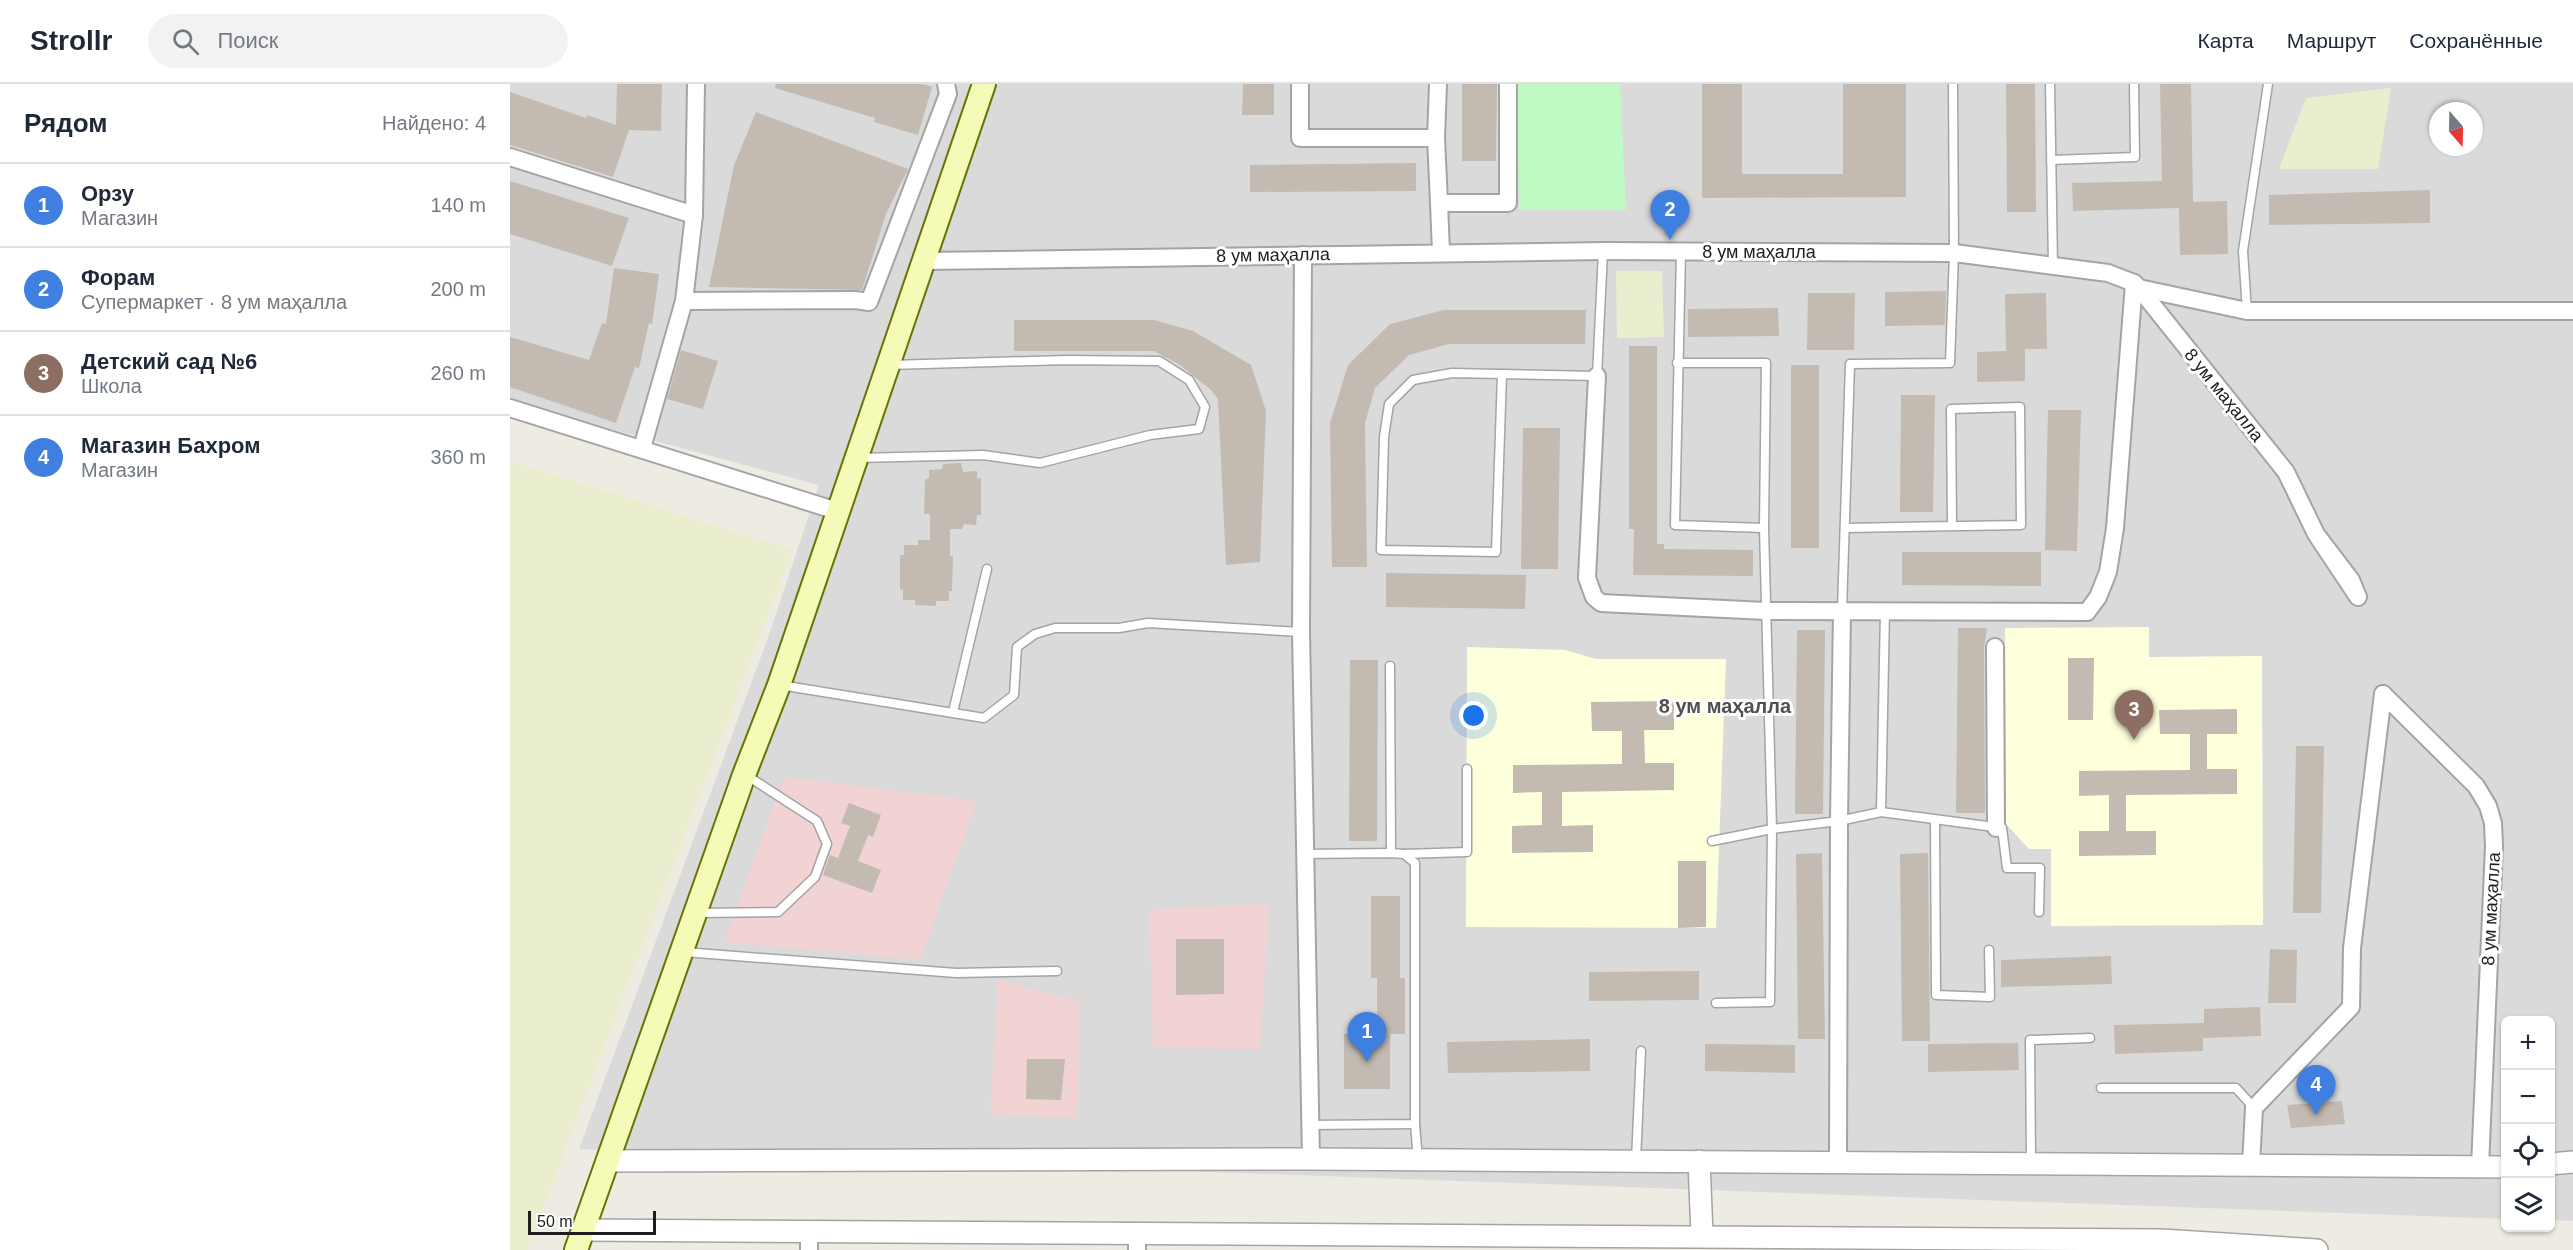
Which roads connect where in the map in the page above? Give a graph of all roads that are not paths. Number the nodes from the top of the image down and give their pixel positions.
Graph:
1 (696, 84) edge
2 (946, 84) edge
3 (984, 84) edge
4 (1300, 84) edge
5 (1438, 84) edge
6 (1508, 84) edge
7 (1953, 84) edge
8 (2050, 84) edge
9 (2134, 84) edge
10 (2268, 84) edge
11 (1436, 138) junction
12 (510, 157) edge
13 (2051, 160) junction
14 (1439, 203) junction
15 (694, 215) junction
16 (1603, 251) junction
17 (1681, 251) junction
18 (1441, 252) junction
19 (1954, 253) junction
20 (1303, 255) junction
21 (925, 261) junction
22 (2053, 266) junction
23 (2136, 286) junction
24 (684, 301) junction
25 (2247, 311) junction
26 (2573, 311) edge
27 (1677, 363) junction
28 (887, 365) junction
29 (1502, 374) junction
30 (1597, 376) junction
31 (510, 408) edge
32 (642, 448) junction
33 (857, 458) junction
34 (837, 511) junction
35 (1764, 528) junction
36 (1845, 528) junction
37 (2316, 534) dead end
38 (987, 569) dead end
39 (1842, 610) junction
40 (1766, 611) junction
41 (1885, 611) junction
42 (1301, 632) junction
43 (1995, 647) dead end
44 (1390, 666) dead end
45 (779, 684) junction
46 (953, 712) junction
47 (1467, 769) dead end
48 (744, 775) junction
49 (1881, 812) junction
50 (1935, 820) junction
51 (1839, 821) junction
52 (1996, 828) junction
53 (1772, 829) junction
54 (1712, 841) dead end
55 (1391, 853) junction
56 (1304, 854) junction
57 (1404, 854) junction
58 (2038, 912) dead end
59 (695, 913) junction
60 (1989, 950) dead end
61 (681, 952) junction
62 (1058, 971) dead end
63 (1716, 1003) dead end
64 (2090, 1038) dead end
65 (1641, 1051) dead end
66 (2101, 1088) dead end
67 (2254, 1108) junction
68 (1415, 1124) junction
69 (1310, 1125) junction
70 (1311, 1159) junction
71 (1418, 1160) junction
72 (1636, 1160) junction
73 (607, 1161) junction
74 (1699, 1161) junction
75 (1838, 1161) junction
76 (2573, 1162) edge
77 (2031, 1163) junction
78 (2555, 1164) edge
79 (2252, 1165) junction
80 (2480, 1167) junction
81 (2501, 1167) edge
82 (1702, 1236) junction
83 (580, 1240) edge
84 (809, 1240) edge
85 (1137, 1241) edge
86 (1238, 1242) edge
87 (1512, 1242) edge
88 (1649, 1243) edge
89 (1860, 1243) edge
90 (2211, 1246) edge
91 (2317, 1250) edge

1 - 15 street
2 - 24 street
3 - 21 main road
4 - 11 street
5 - 11 street
6 - 14 street
7 - 19 lane
8 - 13 lane
9 - 13 lane
10 - 25 lane
11 - 14 street
12 - 15 street
13 - 22 lane
14 - 18 street
15 - 24 street
16 - 17 street, 8 ум маҳалла
16 - 18 street, 8 ум маҳалла
16 - 30 lane
17 - 19 street, 8 ум маҳалла
17 - 27 lane
18 - 20 street, 8 ум маҳалла
19 - 22 street, 8 ум маҳалла
19 - 36 lane
20 - 21 street, 8 ум маҳалла
20 - 42 street
21 - 28 main road
22 - 23 street, 8 ум маҳалла
23 - 25 street
23 - 37 street, 8 ум маҳалла
23 - 41 street
24 - 32 street
25 - 26 street
27 - 35 lane
27 - 35 lane
28 - 33 main road
28 - 33 lane
29 - 29 lane
29 - 30 lane
30 - 40 street
31 - 32 street
32 - 34 street
33 - 34 main road
34 - 45 main road
35 - 40 lane
36 - 36 lane
36 - 39 lane
38 - 46 lane
39 - 40 street
39 - 41 street
39 - 51 street
40 - 53 lane
41 - 49 lane
42 - 46 lane
42 - 56 street
43 - 52 street
44 - 55 lane
45 - 46 lane
45 - 48 main road
47 - 57 lane
48 - 59 main road
48 - 59 lane
49 - 50 lane
49 - 51 lane
50 - 52 lane
50 - 60 lane
51 - 53 lane
51 - 75 street
52 - 58 lane
53 - 54 lane
53 - 63 lane
55 - 56 lane
55 - 57 lane
56 - 69 street
57 - 68 lane
59 - 61 main road
61 - 62 lane
61 - 73 main road
64 - 77 lane
65 - 72 lane
66 - 67 lane
67 - 79 street
67 - 80 street, 8 ум маҳалла
68 - 69 lane
68 - 71 lane
69 - 70 street
70 - 71 street
70 - 73 street
71 - 72 street
72 - 74 street
73 - 83 main road
74 - 75 street
74 - 82 street
75 - 77 street
76 - 78 street
77 - 79 street
79 - 80 street
80 - 81 street
82 - 88 street
82 - 89 street
83 - 84 street
84 - 85 street
85 - 86 street
86 - 87 street
87 - 88 street
89 - 90 street
90 - 91 street

